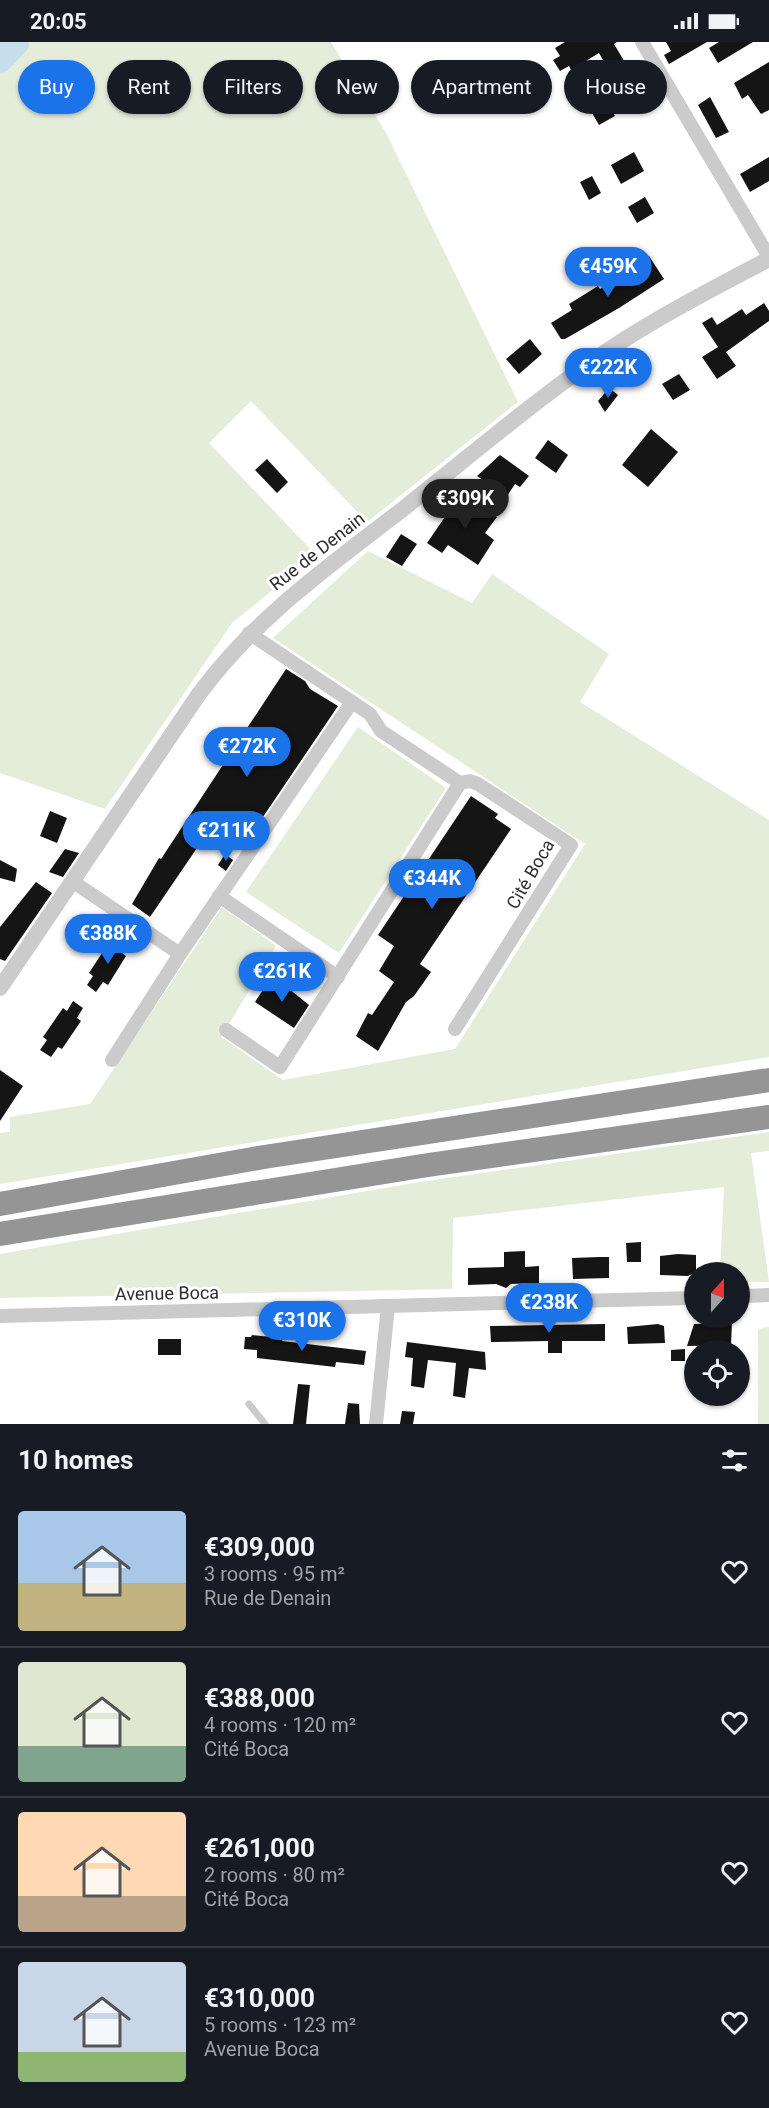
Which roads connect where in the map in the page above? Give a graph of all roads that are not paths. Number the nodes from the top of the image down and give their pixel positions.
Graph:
1 (642, 42) edge
2 (769, 258) edge
3 (249, 633) junction
4 (352, 702) junction
5 (460, 783) junction
6 (72, 881) junction
7 (219, 896) junction
8 (180, 954) junction
9 (338, 977) junction
10 (0, 988) edge
11 (455, 1029) dead end
12 (226, 1030) dead end
13 (112, 1060) dead end
14 (769, 1080) edge
15 (769, 1117) edge
16 (0, 1203) edge
17 (0, 1234) edge
18 (769, 1295) edge
19 (750, 1296) edge
20 (684, 1298) edge
21 (388, 1306) junction
22 (0, 1316) edge
23 (249, 1404) dead end
24 (265, 1424) edge
25 (376, 1424) edge

1 - 2 street
2 - 3 street, Rue de Denain
3 - 4 street, Cité Boca
3 - 6 street, Rue de Denain
4 - 5 street, Cité Boca
4 - 7 street
5 - 9 street
5 - 11 street, Cité Boca
6 - 8 street
6 - 10 street, Rue de Denain
7 - 8 street
7 - 9 street
8 - 13 street
9 - 12 street
14 - 16 highway
15 - 17 highway
18 - 19 street
20 - 21 street, Avenue Boca
21 - 22 street, Avenue Boca
21 - 25 street
23 - 24 lane

